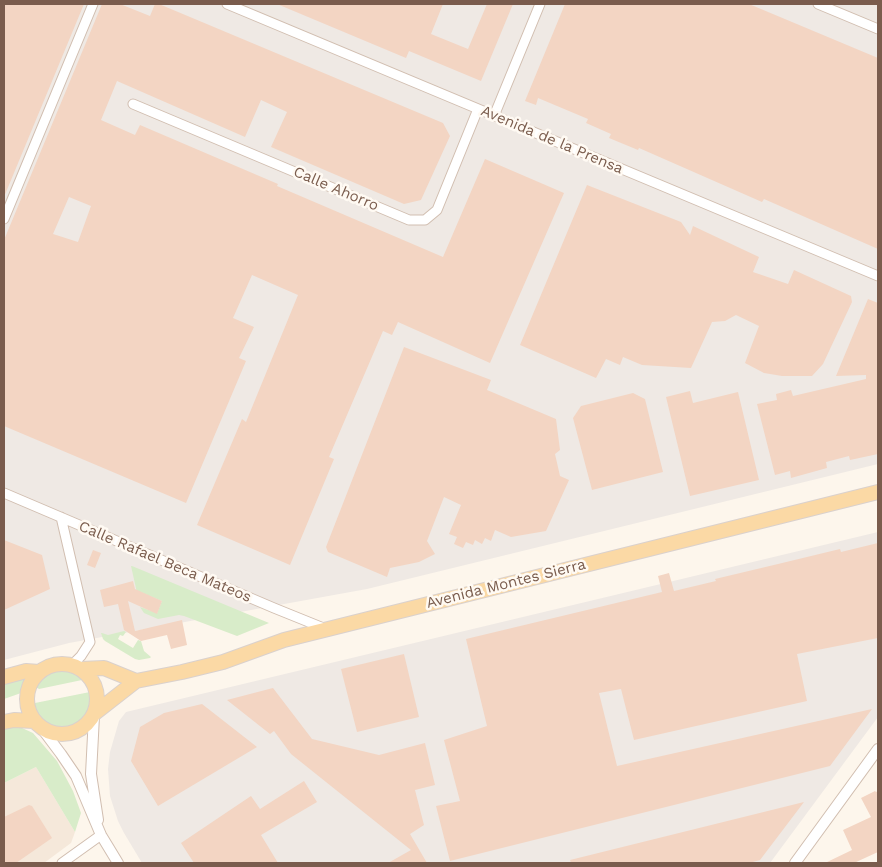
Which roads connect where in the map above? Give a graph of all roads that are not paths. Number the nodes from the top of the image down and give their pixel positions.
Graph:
1 (93, 4) edge
2 (226, 4) edge
3 (540, 4) edge
4 (818, 4) edge
5 (878, 29) edge
6 (133, 104) dead end
7 (478, 109) junction
8 (494, 116) junction
9 (4, 219) edge
10 (878, 276) edge
11 (878, 492) edge
12 (4, 493) edge
13 (61, 517) junction
14 (327, 629) junction
15 (77, 667) junction
16 (39, 672) junction
17 (4, 677) edge
18 (136, 681) junction
19 (94, 715) junction
20 (4, 722) edge
21 (37, 723) junction
22 (877, 752) edge
23 (101, 835) junction
24 (62, 863) edge
25 (118, 863) edge
26 (795, 863) edge

1 - 9 street
2 - 7 street, Avenida de la Prensa
3 - 8 street
4 - 5 street
6 - 7 street, Calle Ahorro
7 - 8 street, Avenida de la Prensa
8 - 10 street, Avenida de la Prensa
11 - 14 main road, Avenida Montes Sierra
12 - 13 street, Calle Rafael Beca Mateos
13 - 14 street, Calle Rafael Beca Mateos
13 - 15 street
14 - 18 main road, Avenida Montes Sierra
15 - 16 main road
15 - 18 main road
15 - 19 main road
16 - 17 main road
16 - 21 main road
18 - 19 main road, Avenida Montes Sierra
19 - 21 main road
19 - 23 street
20 - 21 main road
21 - 23 street
22 - 26 street
23 - 24 street
23 - 25 street

